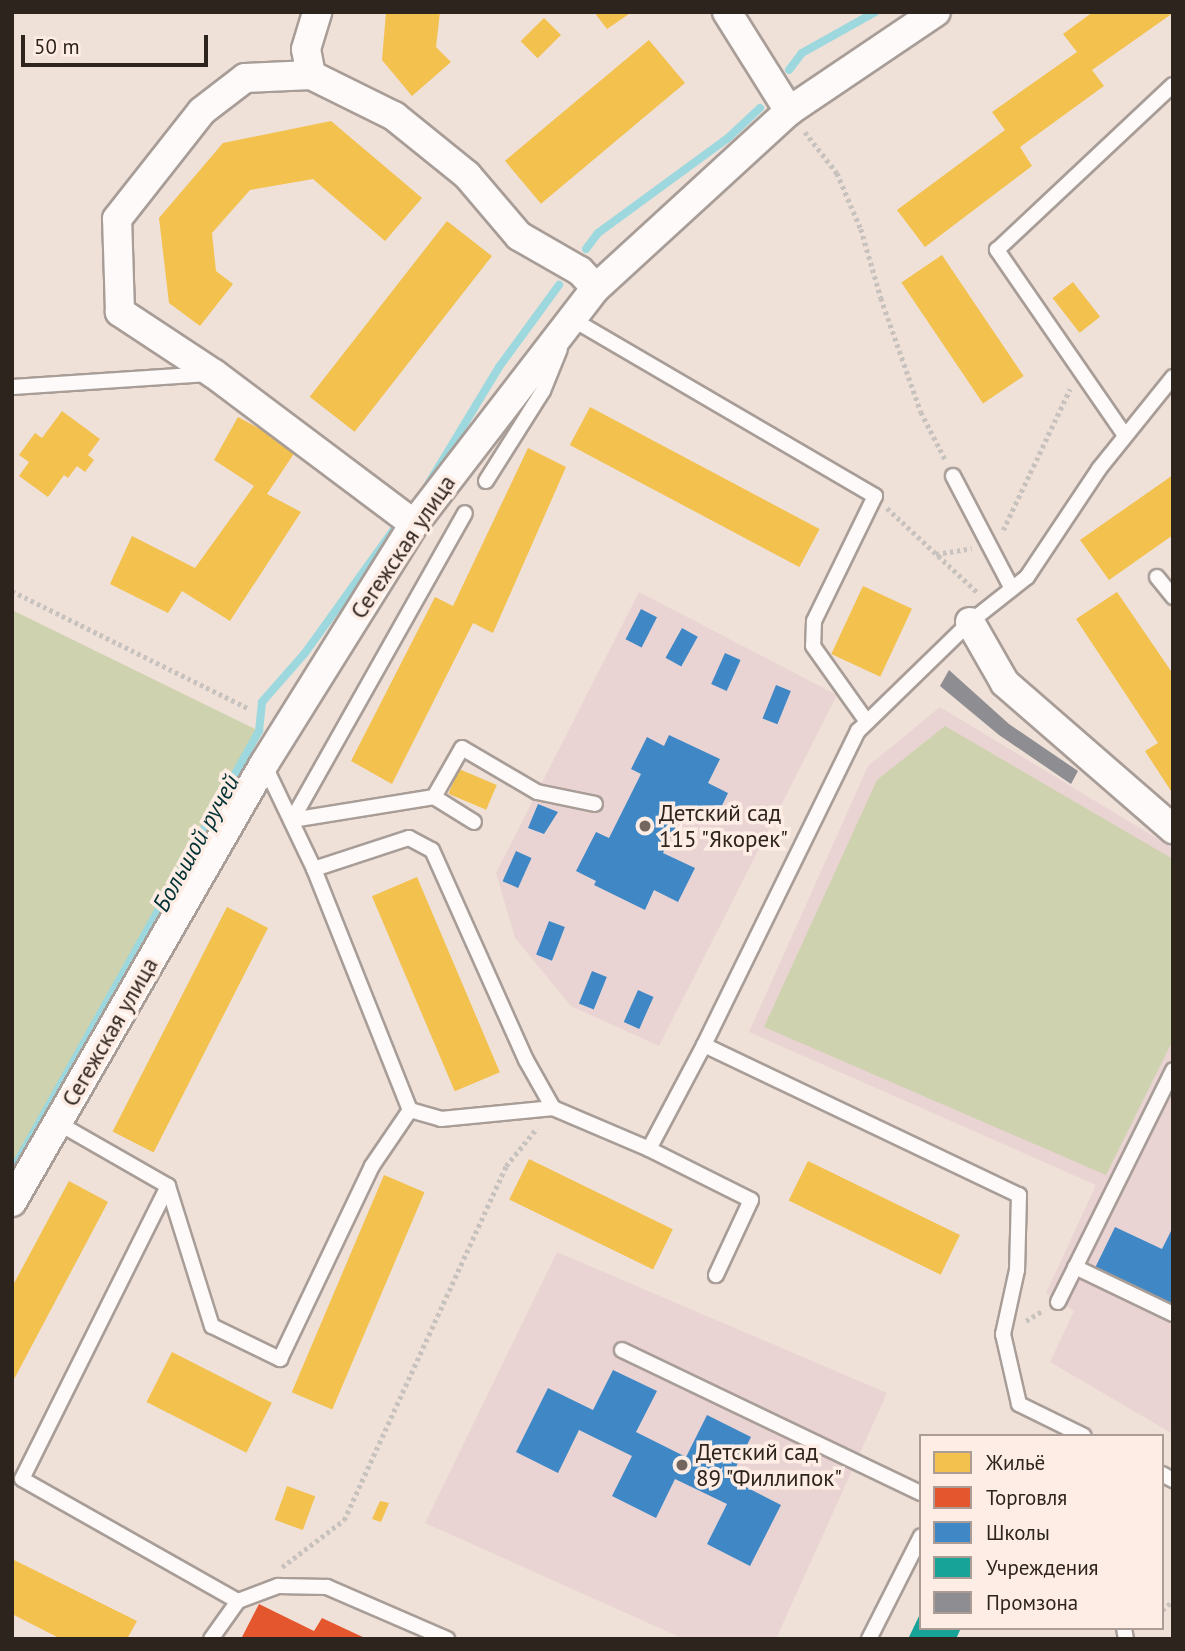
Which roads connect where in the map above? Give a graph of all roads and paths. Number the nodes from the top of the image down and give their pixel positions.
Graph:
1 (317, 12) edge
2 (727, 12) edge
3 (936, 12) edge
4 (311, 75) junction
5 (1173, 85) edge
6 (789, 111) junction
7 (596, 288) junction
8 (572, 319) junction
9 (1080, 370) junction
10 (214, 374) junction
11 (1173, 377) edge
12 (12, 387) edge
13 (1124, 434) junction
14 (953, 476) joint
15 (486, 481) dead end
16 (875, 496) junction
17 (465, 513) dead end
18 (414, 524) junction
19 (989, 545) junction
20 (936, 554) junction
21 (1157, 577) dead end
22 (1012, 589) junction
23 (12, 591) edge
24 (1173, 597) edge
25 (980, 614) junction
26 (250, 709) dead end
27 (867, 722) junction
28 (264, 764) junction
29 (434, 797) junction
30 (595, 804) dead end
31 (292, 820) junction
32 (474, 822) dead end
33 (1173, 829) edge
34 (314, 869) junction
35 (704, 1045) junction
36 (1173, 1070) edge
37 (553, 1108) junction
38 (411, 1110) junction
39 (58, 1123) junction
40 (649, 1149) junction
41 (167, 1186) junction
42 (12, 1202) edge
43 (1075, 1267) junction
44 (716, 1276) dead end
45 (1058, 1302) joint
46 (1173, 1314) edge
47 (1003, 1334) junction
48 (622, 1350) dead end
49 (1080, 1434) edge
50 (919, 1492) edge
51 (919, 1540) edge
52 (281, 1569) dead end
53 (238, 1601) junction
54 (211, 1639) edge
55 (447, 1639) edge
56 (869, 1639) edge

1 - 4 street
2 - 6 street
3 - 6 street, Сегежская улица
4 - 7 street
4 - 10 street
5 - 9 lane
6 - 7 street, Сегежская улица
6 - 14 path
7 - 8 street, Сегежская улица
8 - 15 lane
8 - 16 lane
8 - 18 street, Сегежская улица
9 - 13 lane
9 - 19 path
10 - 12 lane
10 - 18 street
11 - 13 lane
13 - 22 lane
14 - 19 lane
16 - 20 path
16 - 27 lane
17 - 31 lane
18 - 28 street, Сегежская улица
19 - 20 path
19 - 22 lane
20 - 25 path
21 - 24 lane
22 - 25 lane
23 - 26 path
25 - 27 lane
25 - 33 street
27 - 35 lane
28 - 31 lane
28 - 39 street, Сегежская улица
29 - 30 lane
29 - 31 lane
29 - 32 lane
31 - 34 lane
34 - 37 lane
34 - 38 lane
35 - 40 lane
35 - 47 lane
36 - 43 lane
37 - 38 lane
37 - 40 lane
37 - 52 path
38 - 41 lane
39 - 41 lane
39 - 42 street, Сегежская улица
40 - 44 lane
41 - 53 lane
43 - 45 lane
43 - 46 lane
45 - 47 path
47 - 49 lane
48 - 50 lane
51 - 56 lane
53 - 54 lane
53 - 55 lane

